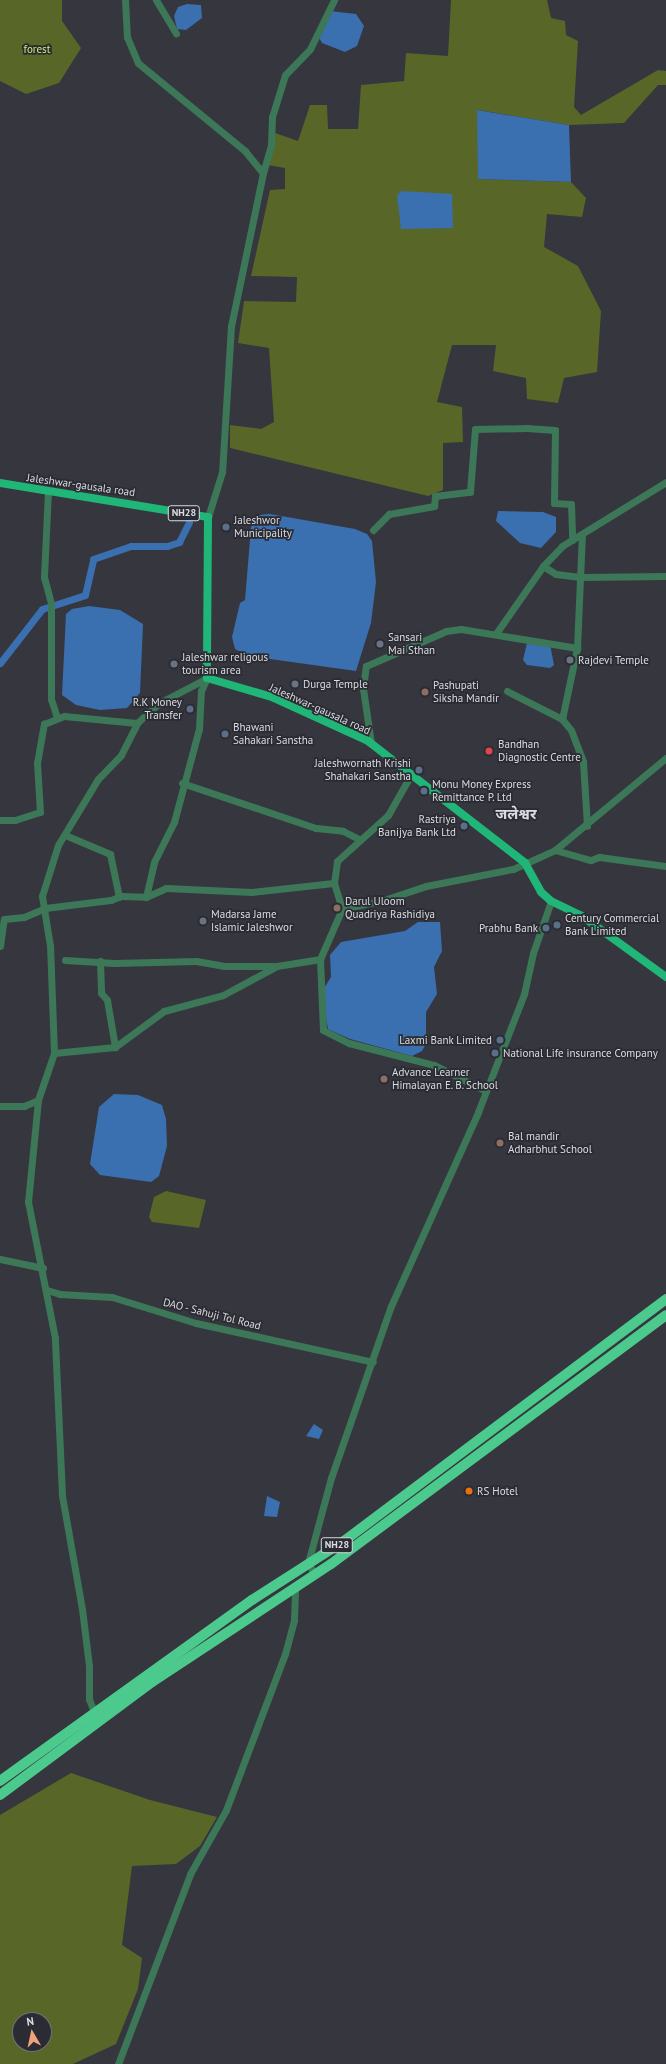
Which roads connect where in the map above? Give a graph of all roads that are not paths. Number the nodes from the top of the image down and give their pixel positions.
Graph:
1 (124, 0) edge
2 (156, 0) edge
3 (334, 0) edge
4 (176, 33) dead end
5 (263, 173) junction
6 (666, 482) edge
7 (0, 484) edge
8 (48, 491) junction
9 (208, 517) junction
10 (373, 530) dead end
11 (582, 534) junction
12 (572, 540) junction
13 (543, 566) junction
14 (666, 576) edge
15 (582, 577) junction
16 (497, 632) junction
17 (577, 648) junction
18 (208, 678) junction
19 (507, 691) dead end
20 (57, 717) junction
21 (562, 719) junction
22 (137, 723) junction
23 (372, 743) junction
24 (666, 759) edge
25 (412, 773) junction
26 (182, 784) junction
27 (0, 820) edge
28 (587, 826) junction
29 (65, 835) junction
30 (359, 838) junction
31 (555, 850) junction
32 (525, 863) junction
33 (666, 866) edge
34 (334, 883) junction
35 (119, 896) junction
36 (146, 897) junction
37 (551, 901) junction
38 (45, 908) junction
39 (342, 909) junction
40 (2, 918) edge
41 (0, 946) edge
42 (320, 959) junction
43 (65, 960) dead end
44 (100, 961) junction
45 (277, 966) junction
46 (666, 977) edge
47 (115, 1047) junction
48 (54, 1053) junction
49 (486, 1091) junction
50 (38, 1100) junction
51 (0, 1106) edge
52 (0, 1259) edge
53 (43, 1268) junction
54 (47, 1290) junction
55 (666, 1299) edge
56 (666, 1315) edge
57 (373, 1362) junction
58 (313, 1550) junction
59 (323, 1554) junction
60 (308, 1563) junction
61 (331, 1564) junction
62 (315, 1575) junction
63 (294, 1587) junction
64 (94, 1712) junction
65 (46, 1747) junction
66 (53, 1755) junction
67 (0, 1781) edge
68 (0, 1795) edge
69 (118, 2064) edge

1 - 5 street
2 - 4 street
3 - 5 street
5 - 9 street
6 - 11 street
7 - 8 main road, Jaleshwar-gausala road / NH28
8 - 9 main road, Jaleshwar-gausala road / NH28
8 - 20 street
9 - 18 main road, NH28
10 - 12 street
11 - 12 street
11 - 15 street
12 - 13 street
13 - 15 street
13 - 16 street
14 - 15 street
15 - 17 street
16 - 17 street
16 - 23 street
17 - 21 street
18 - 22 street
18 - 23 main road, Jaleshwar-gausala road
18 - 26 street
19 - 21 street
20 - 22 street
20 - 27 street
21 - 28 street
22 - 29 street
23 - 25 main road, Jaleshwar-gausala road
24 - 28 street
25 - 30 street
25 - 32 main road, Jaleshwar-gausala road
26 - 30 street
26 - 36 street
28 - 31 street
29 - 35 street
29 - 38 street
30 - 34 street
31 - 32 street
31 - 33 street
32 - 37 main road, Jaleshwar-gausala road
32 - 39 street
34 - 36 street
34 - 39 street
35 - 36 street
35 - 38 street
37 - 46 main road, Jaleshwar-gausala road
37 - 49 street
38 - 40 street
38 - 48 street
39 - 42 street
40 - 41 street
42 - 45 street
42 - 49 street
43 - 44 street
44 - 45 street
44 - 47 street
45 - 47 street
47 - 48 street
48 - 50 street
49 - 57 street
50 - 51 street
50 - 53 street
52 - 53 street
53 - 54 street
54 - 57 street, DAO - Sahuji Tol Road
54 - 64 street
55 - 59 highway, NH28
56 - 61 highway, NH28
57 - 58 street
58 - 59 street
58 - 60 street
59 - 60 highway, NH28
59 - 61 street
60 - 62 street
60 - 64 highway, NH28
61 - 62 highway, NH28
62 - 63 highway, NH28
63 - 66 highway, NH28
63 - 69 street
64 - 65 highway, NH28
65 - 66 highway
65 - 67 highway, NH28
66 - 68 highway, NH28

